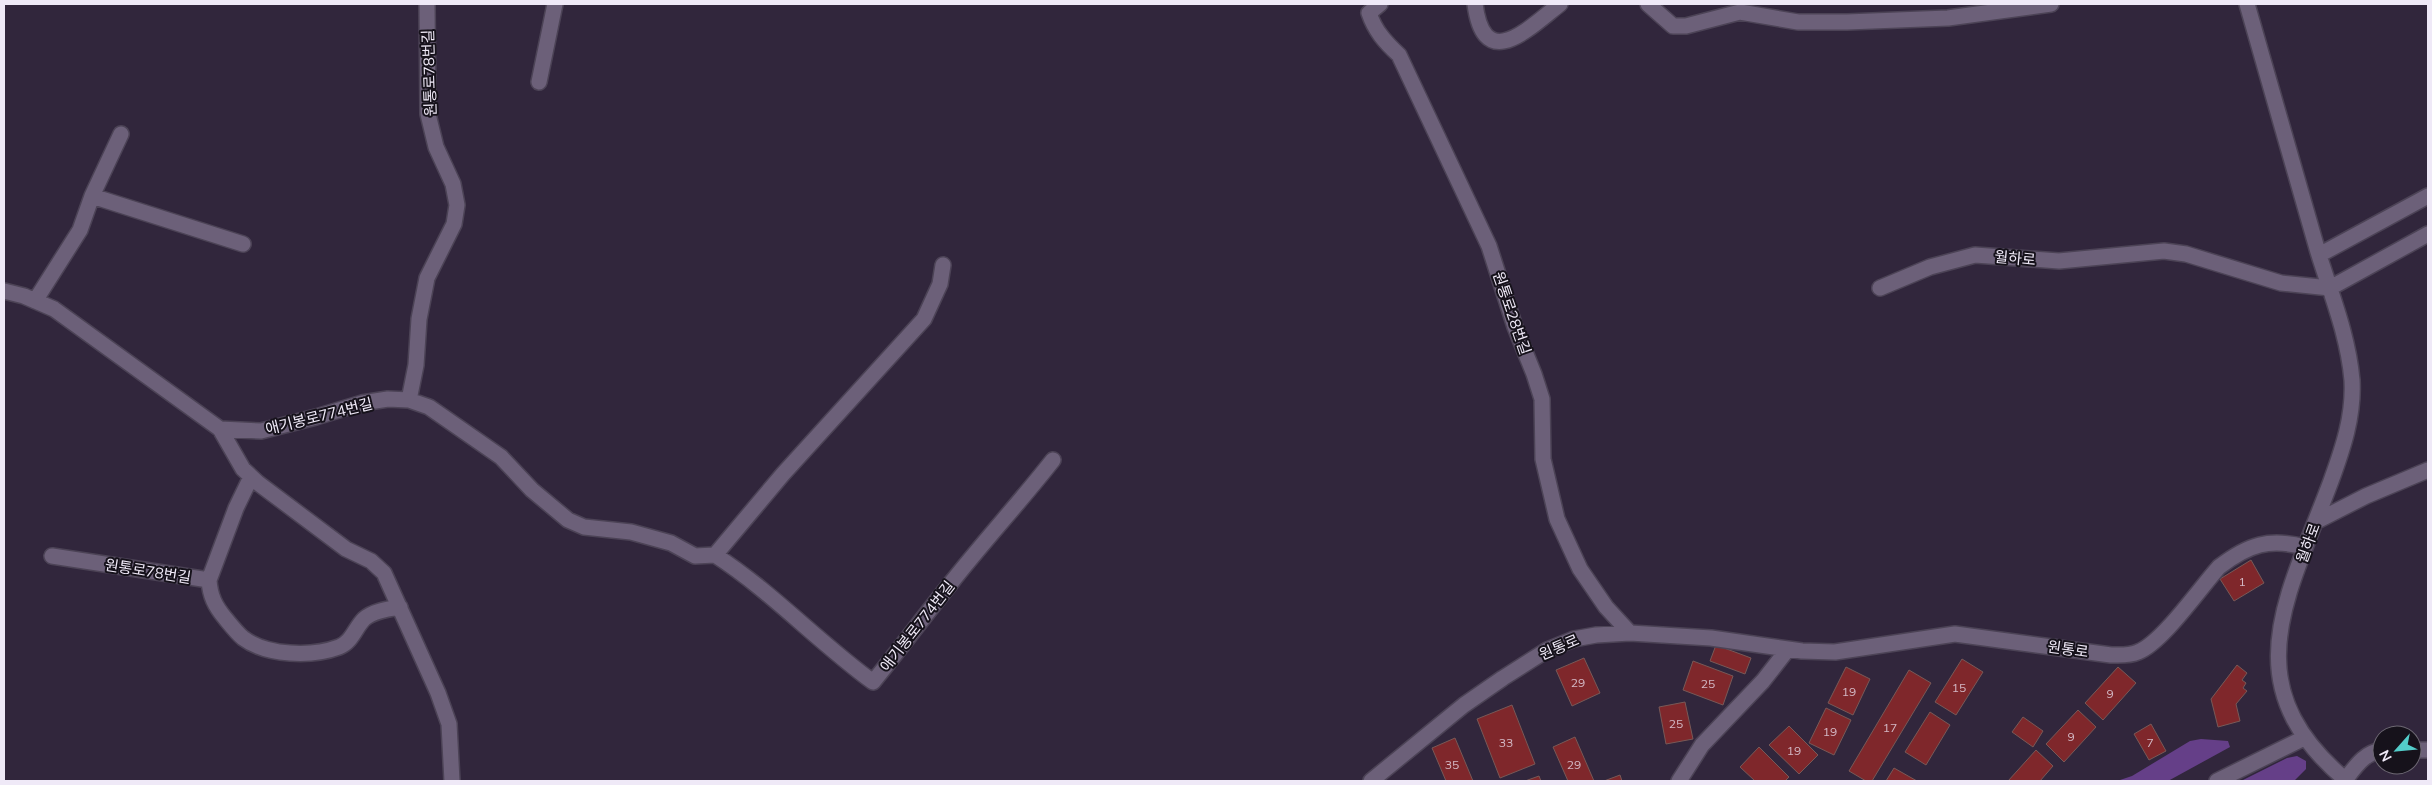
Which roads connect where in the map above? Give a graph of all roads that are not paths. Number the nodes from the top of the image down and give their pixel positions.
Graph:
1 (427, 4) edge
2 (555, 4) edge
3 (1380, 4) edge
4 (1475, 4) edge
5 (1560, 4) edge
6 (1648, 4) edge
7 (2051, 4) edge
8 (2247, 4) edge
9 (539, 82) dead end
10 (122, 134) dead end
11 (92, 196) junction
12 (2428, 196) edge
13 (2428, 234) edge
14 (243, 244) dead end
15 (2319, 254) junction
16 (943, 265) dead end
17 (1880, 288) dead end
18 (2330, 288) junction
19 (4, 291) edge
20 (36, 301) junction
21 (409, 400) junction
22 (220, 429) junction
23 (1053, 460) dead end
24 (2428, 470) edge
25 (251, 477) junction
26 (2315, 522) junction
27 (2305, 548) junction
28 (714, 555) junction
29 (52, 556) dead end
30 (209, 580) junction
31 (400, 607) junction
32 (1630, 634) junction
33 (1788, 649) junction
34 (2304, 738) junction
35 (2372, 752) edge
36 (452, 781) edge
37 (1371, 781) edge
38 (1679, 781) edge
39 (2217, 781) edge
40 (2346, 781) edge

1 - 21 street, 원통로78번길
2 - 9 street
3 - 32 street, 원통로28번길
4 - 5 street
6 - 7 street
8 - 15 street, 월하로
10 - 11 street
11 - 14 street
11 - 20 street
12 - 15 street
13 - 18 street
15 - 18 street, 월하로
16 - 28 street
17 - 18 street, 월하로
18 - 26 street, 월하로
19 - 20 street
20 - 22 street
21 - 22 street, 애기봉로774번길
21 - 28 street, 애기봉로774번길
22 - 25 street
23 - 28 street, 애기봉로774번길
24 - 26 street
25 - 30 street
25 - 31 street
26 - 27 street, 월하로
27 - 33 street, 원통로
27 - 34 street, 월하로
29 - 30 street, 원통로78번길
30 - 31 street, 원통로78번길
31 - 36 street
32 - 33 street, 원통로
32 - 37 street, 원통로
33 - 38 street
34 - 39 street
34 - 40 street, 월하로
35 - 40 street, 월하로

